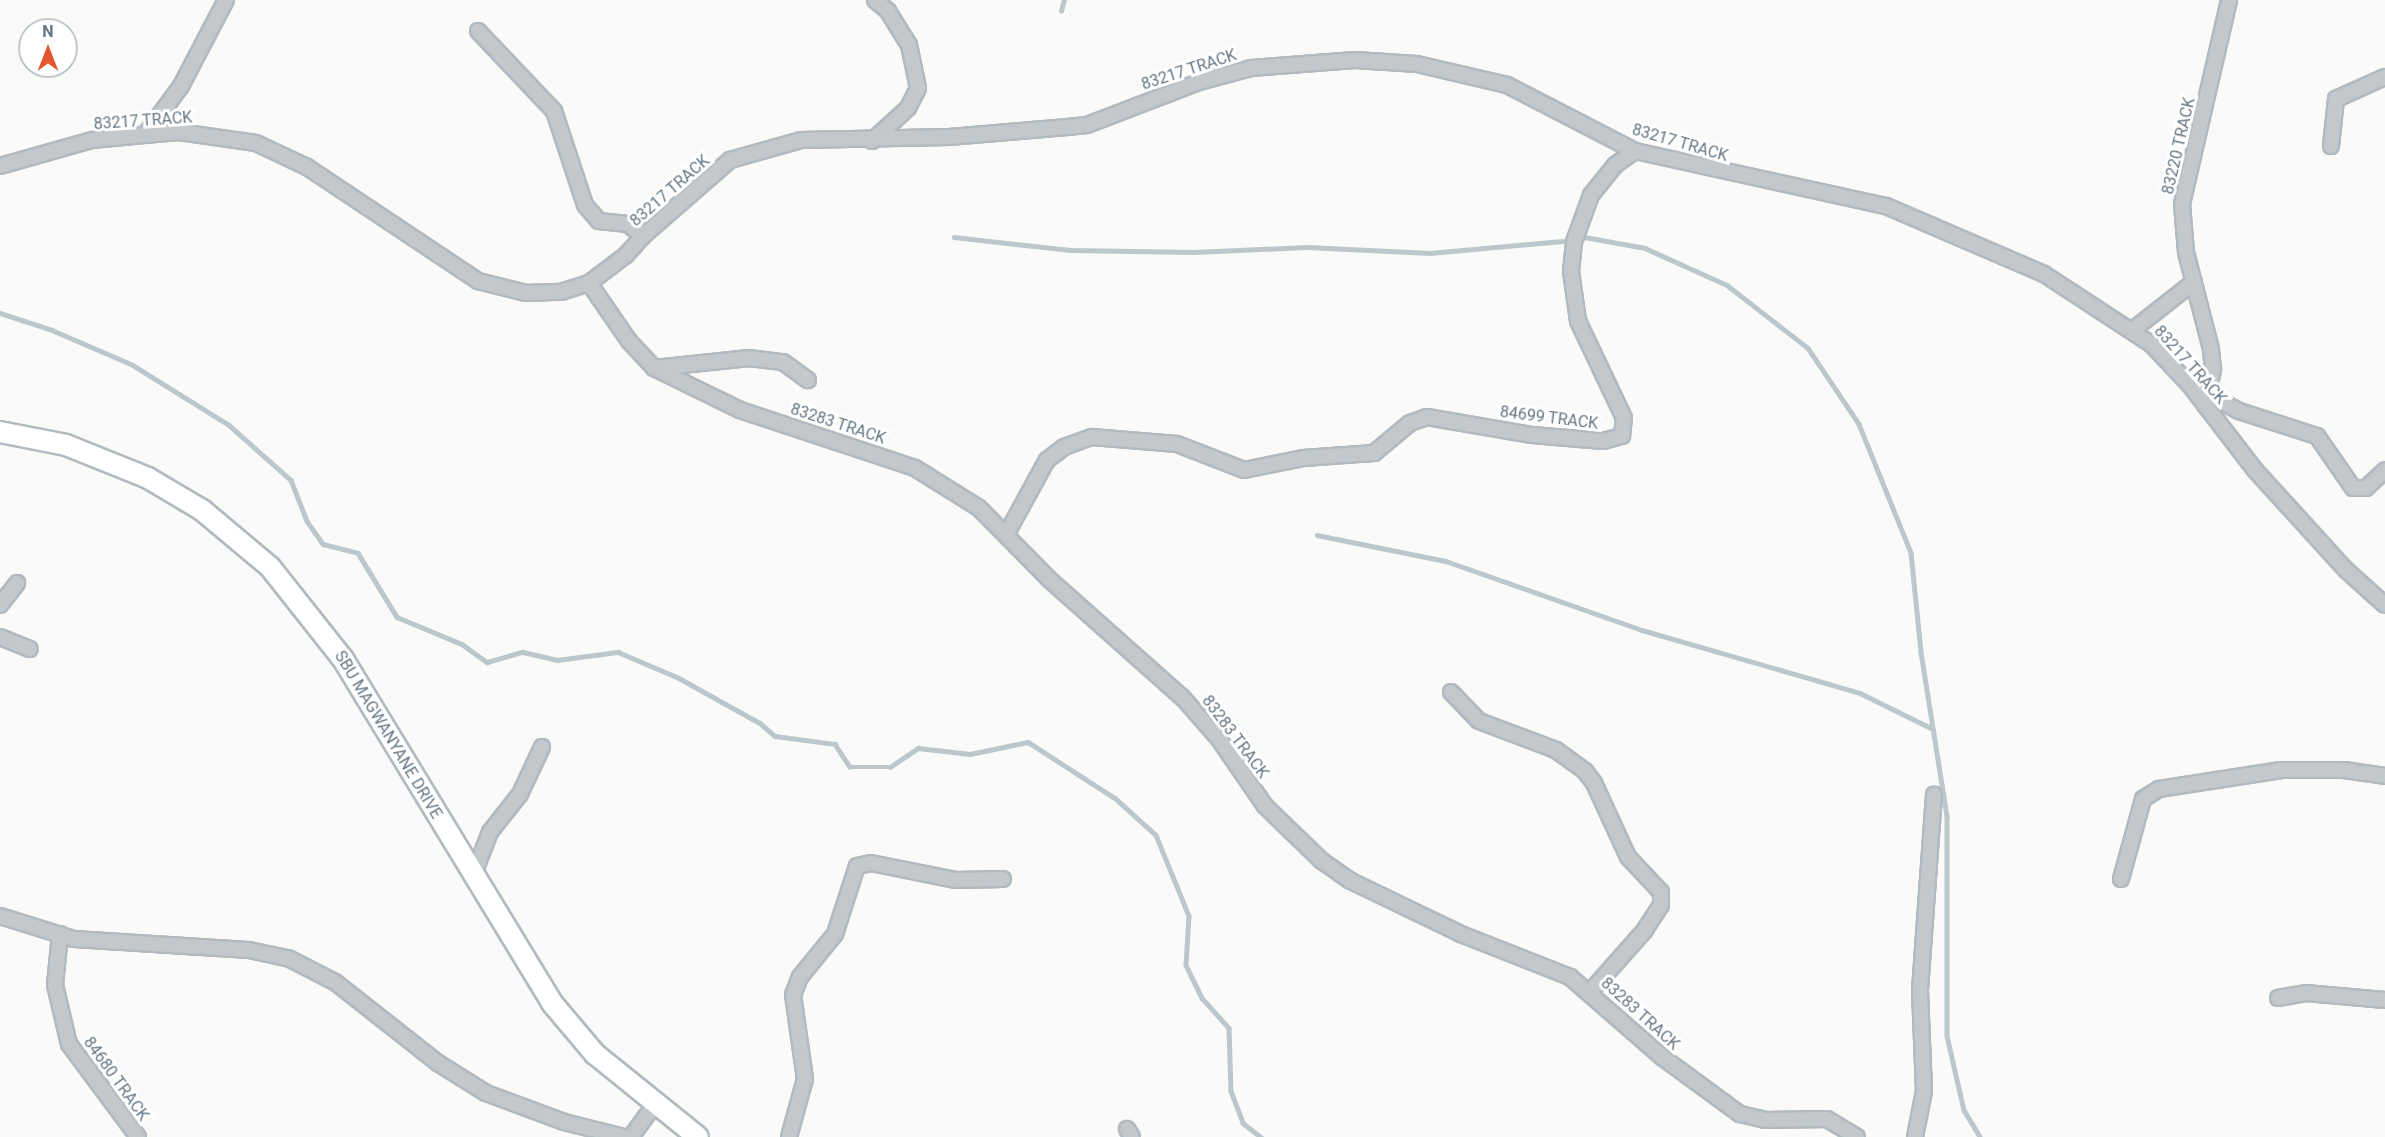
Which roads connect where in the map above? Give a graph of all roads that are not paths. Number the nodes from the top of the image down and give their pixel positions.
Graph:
1 (226, 0) edge
2 (874, 0) edge
3 (2229, 0) edge
4 (478, 31) dead end
5 (2385, 77) edge
6 (145, 135) junction
7 (872, 141) junction
8 (2331, 146) dead end
9 (1635, 151) junction
10 (0, 166) edge
11 (643, 236) junction
12 (2194, 282) junction
13 (589, 283) junction
14 (2134, 329) junction
15 (654, 368) junction
16 (808, 380) dead end
17 (2206, 399) junction
18 (0, 432) edge
19 (2385, 470) edge
20 (1007, 533) junction
21 (17, 583) dead end
22 (0, 605) edge
23 (2385, 605) edge
24 (0, 637) edge
25 (30, 649) dead end
26 (1451, 692) dead end
27 (542, 747) dead end
28 (2385, 776) edge
29 (1934, 794) dead end
30 (473, 876) junction
31 (1003, 879) dead end
32 (2121, 879) dead end
33 (0, 916) edge
34 (60, 934) junction
35 (1590, 992) junction
36 (2278, 998) dead end
37 (2385, 1000) edge
38 (654, 1104) junction
39 (138, 1137) edge
40 (624, 1137) edge
41 (630, 1137) edge
42 (698, 1137) edge
43 (789, 1137) edge
44 (1857, 1137) edge
45 (1915, 1137) edge

1 - 6 street
2 - 7 street
3 - 12 street, 83220 TRACK
4 - 11 street
5 - 8 street
6 - 10 street, 83217 TRACK
6 - 13 street, 83217 TRACK
7 - 9 street, 83217 TRACK
7 - 11 street, 83217 TRACK
9 - 14 street, 83217 TRACK
9 - 20 street, 84699 TRACK
11 - 13 street, 83217 TRACK
12 - 14 street
12 - 17 street, 83220 TRACK
13 - 15 street, 83283 TRACK
14 - 17 street, 83217 TRACK
15 - 16 street
15 - 20 street, 83283 TRACK
17 - 19 street
17 - 23 street, 83217 TRACK
18 - 30 main road, SBU MAGWANYANE DRIVE
20 - 35 street, 83283 TRACK
21 - 22 street
24 - 25 street
26 - 35 street
27 - 30 street
28 - 32 street
29 - 45 street
30 - 38 main road, SBU MAGWANYANE DRIVE
31 - 43 street
33 - 34 street
34 - 39 street, 84680 TRACK
34 - 40 street
35 - 44 street, 83283 TRACK
36 - 37 street
38 - 41 street
38 - 42 main road, SBU MAGWANYANE DRIVE

